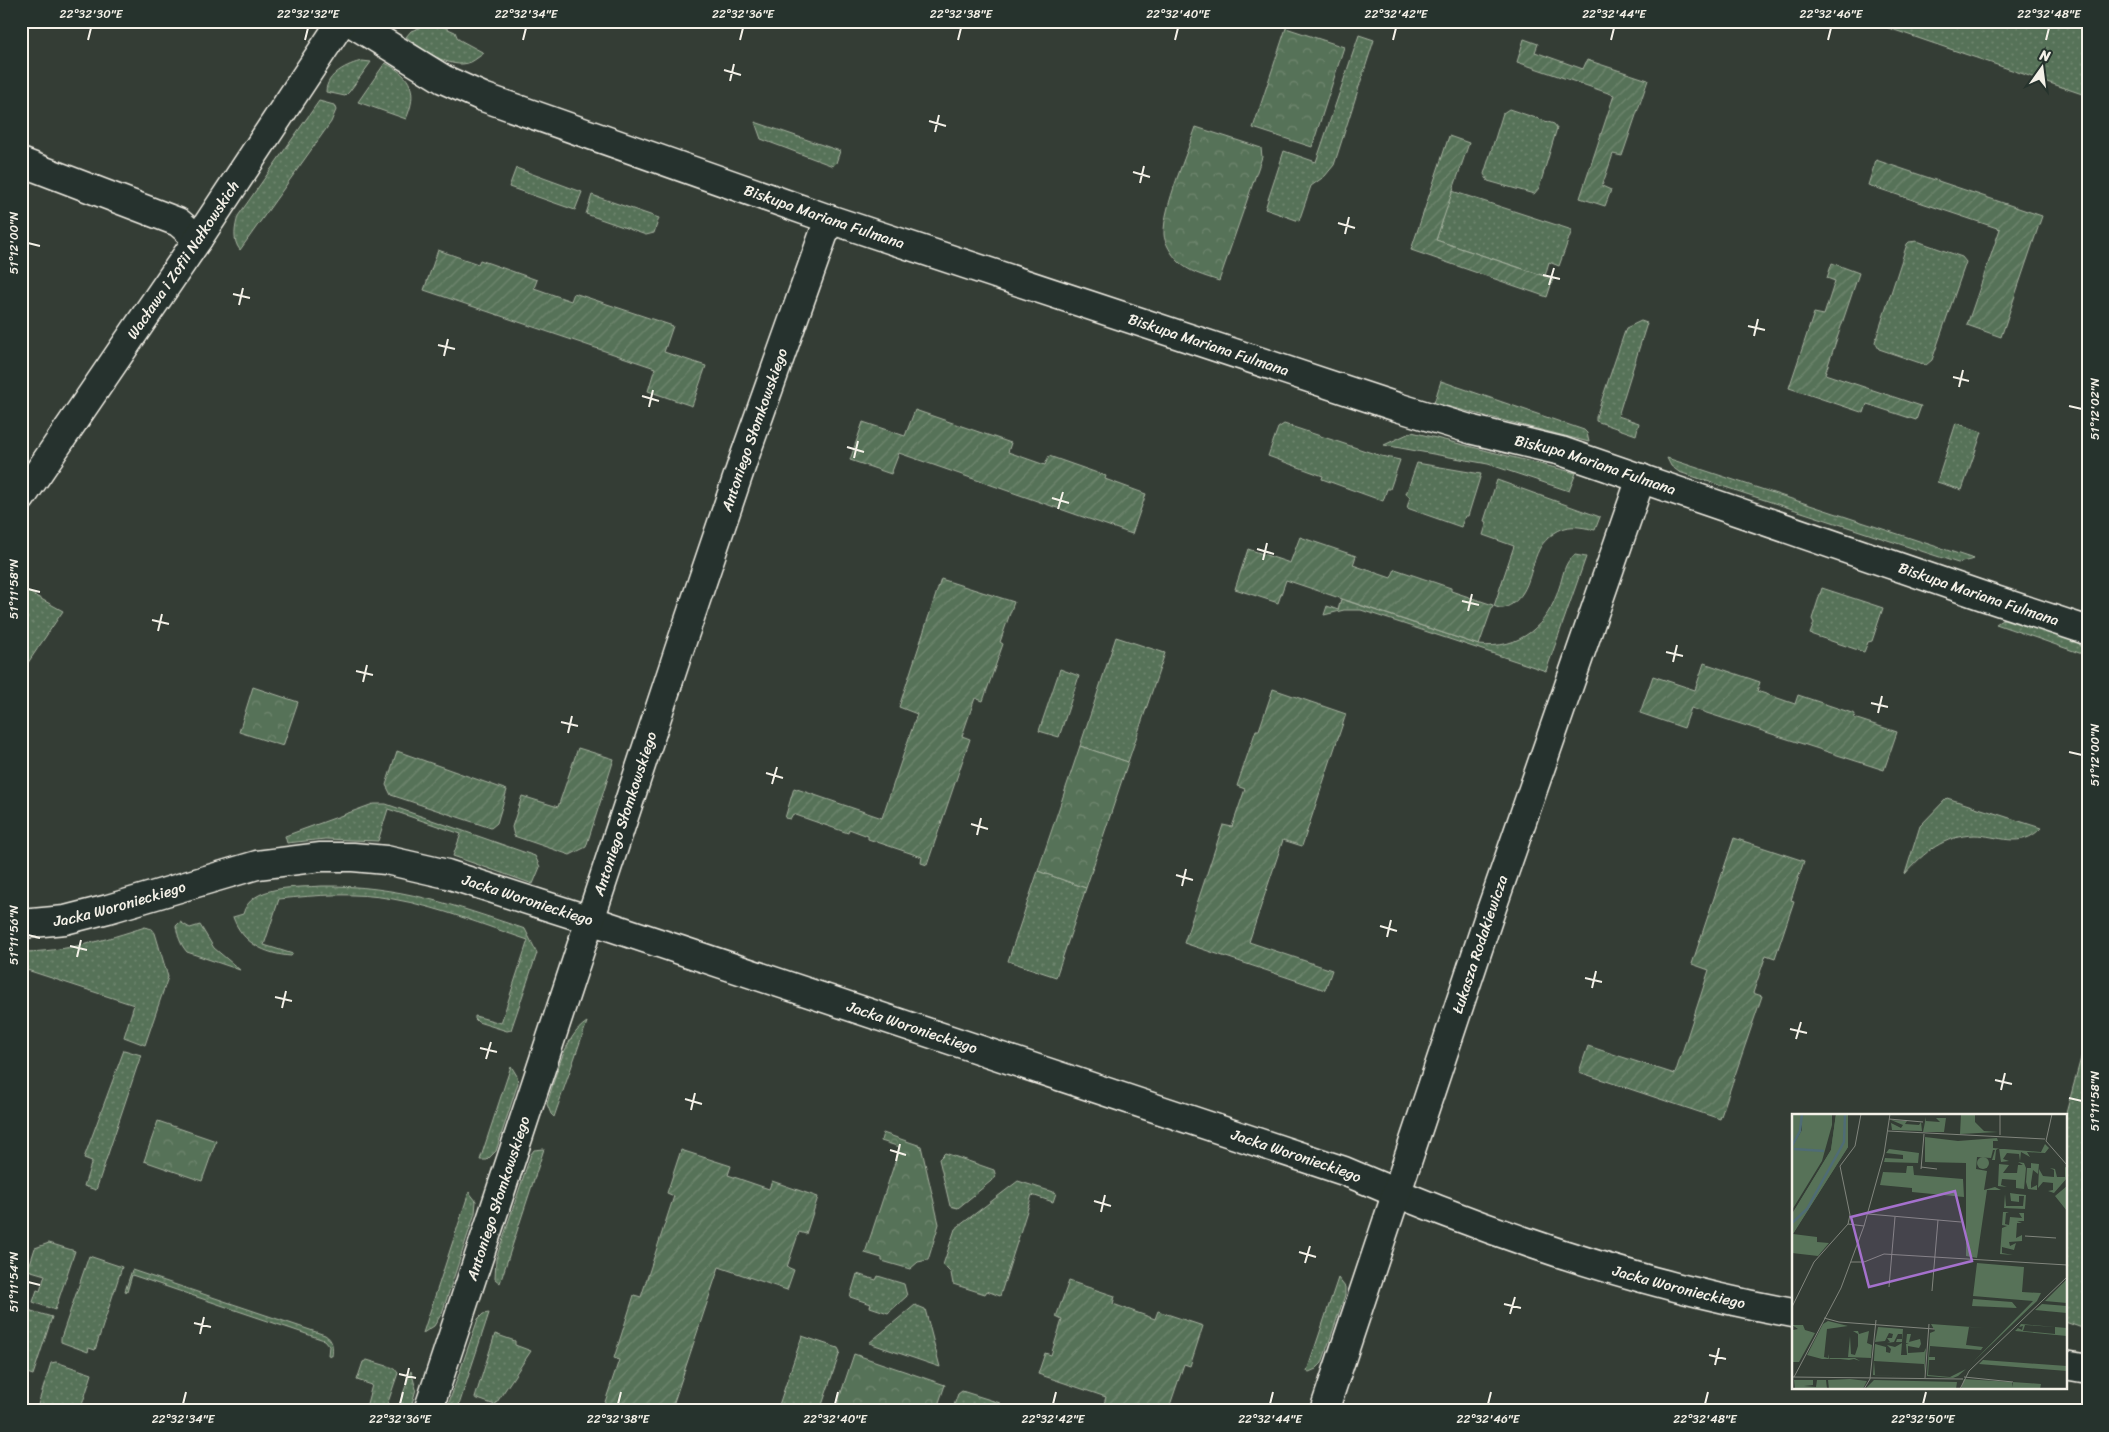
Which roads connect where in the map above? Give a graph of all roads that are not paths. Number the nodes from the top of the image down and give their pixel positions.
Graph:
1 (342, 21) edge
2 (349, 21) edge
3 (21, 162) edge
4 (829, 219) junction
5 (198, 239) junction
6 (1641, 478) junction
7 (21, 498) edge
8 (2086, 630) dead end
9 (590, 920) junction
10 (21, 924) edge
11 (1396, 1194) junction
12 (1792, 1313) edge
13 (2066, 1365) edge
14 (2088, 1369) edge
15 (428, 1411) edge
16 (1324, 1411) edge

1 - 5 street, Wacława i Zofii Nałkowskich
2 - 4 street, Biskupa Mariana Fulmana
3 - 5 street
4 - 6 street, Biskupa Mariana Fulmana
4 - 9 street, Antoniego Słomkowskiego
5 - 7 street, Wacława i Zofii Nałkowskich
6 - 8 street, Biskupa Mariana Fulmana
6 - 11 street, Łukasza Rodakiewicza
9 - 10 street, Jacka Woronieckiego
9 - 11 street, Jacka Woronieckiego
9 - 15 street, Antoniego Słomkowskiego
11 - 12 street, Jacka Woronieckiego
11 - 16 street, Łukasza Rodakiewicza
13 - 14 street

